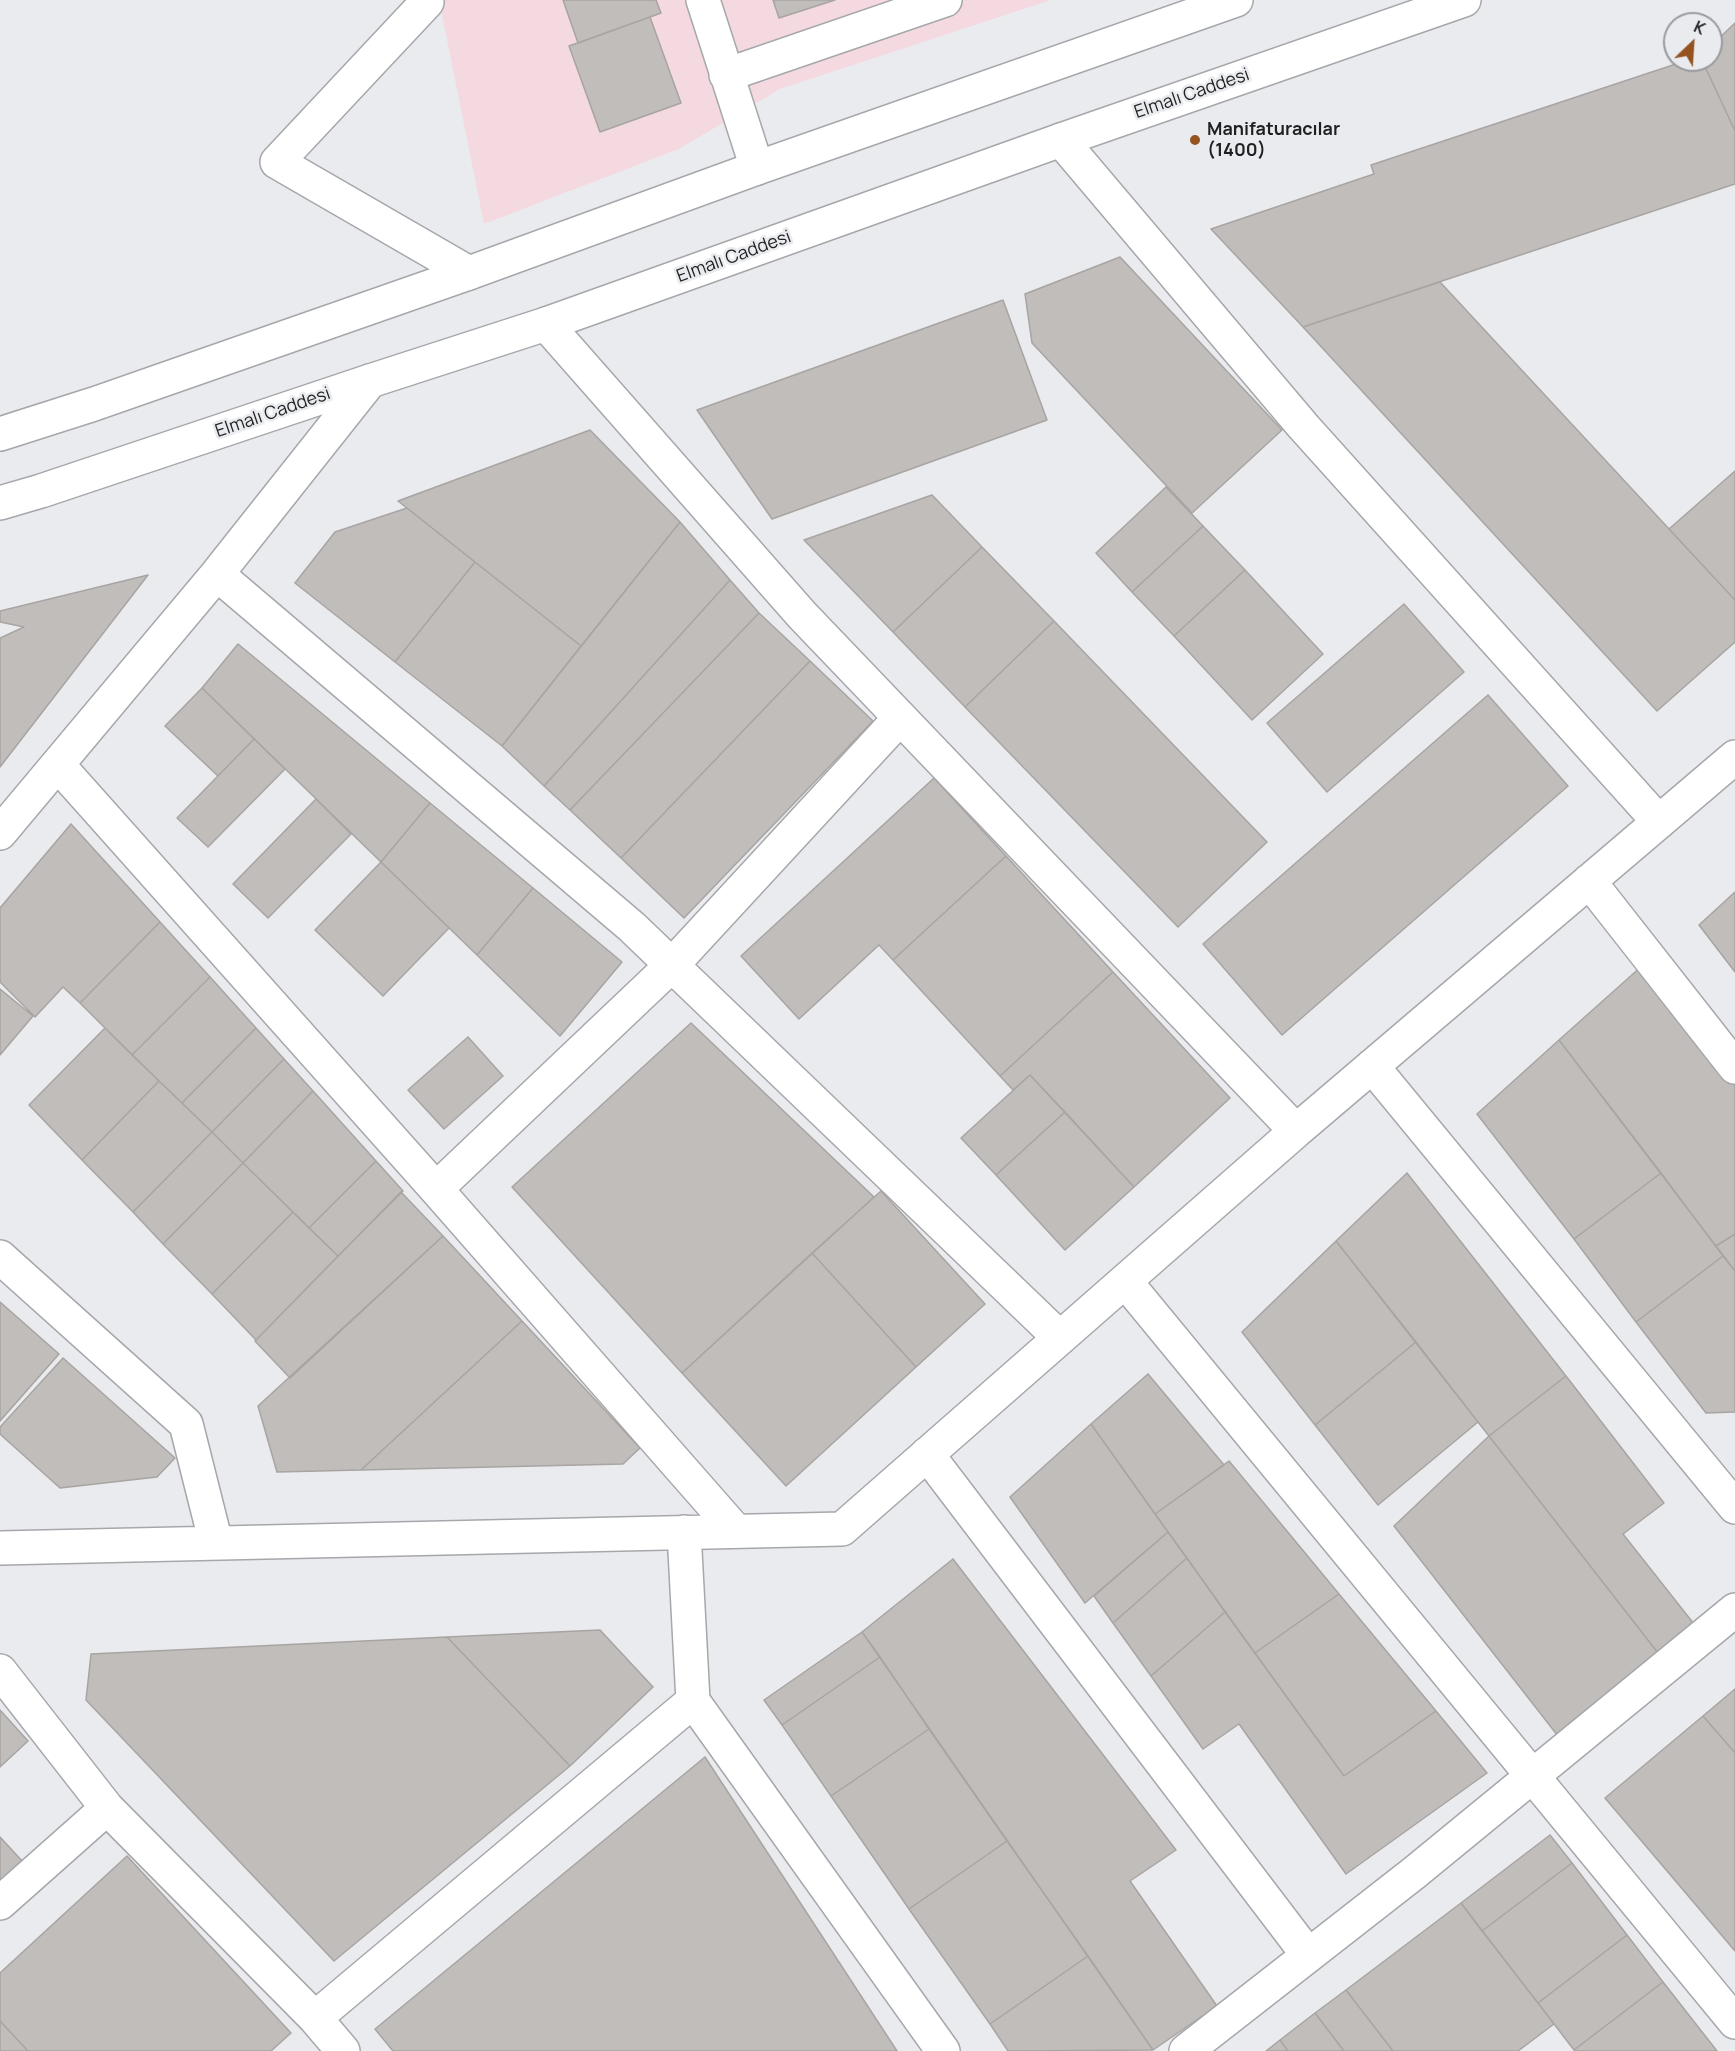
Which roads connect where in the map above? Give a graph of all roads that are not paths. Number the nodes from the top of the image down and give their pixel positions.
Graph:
1 (703, 0) edge
2 (1236, 0) edge
3 (1464, 0) edge
4 (428, 3) dead end
5 (924, 3) edge
6 (726, 75) junction
7 (1061, 140) junction
8 (758, 168) junction
9 (469, 273) junction
10 (546, 324) junction
11 (370, 381) junction
12 (0, 434) edge
13 (0, 503) edge
14 (218, 574) junction
15 (900, 718) junction
16 (1735, 757) edge
17 (58, 765) junction
18 (1659, 822) junction
19 (0, 833) edge
20 (1589, 881) junction
21 (672, 965) junction
22 (1372, 1066) junction
23 (1735, 1067) edge
24 (1296, 1131) junction
25 (436, 1189) junction
26 (0, 1257) edge
27 (1125, 1281) junction
28 (1060, 1338) junction
29 (927, 1454) junction
30 (1735, 1507) edge
31 (736, 1531) junction
32 (684, 1532) junction
33 (216, 1543) junction
34 (0, 1548) edge
35 (1735, 1610) edge
36 (0, 1671) edge
37 (693, 1701) junction
38 (1532, 1775) junction
39 (107, 1808) junction
40 (0, 1903) edge
41 (1308, 1955) junction
42 (315, 2018) junction
43 (1735, 2022) edge
44 (343, 2051) edge
45 (943, 2051) edge
46 (1186, 2051) edge

1 - 6 street
2 - 8 street
3 - 7 street, Elmalı Caddesi
4 - 9 street
5 - 6 street
6 - 8 street
7 - 10 street, Elmalı Caddesi
7 - 18 street
8 - 9 street
9 - 12 street
10 - 11 street, Elmalı Caddesi
10 - 15 street
11 - 13 street, Elmalı Caddesi
11 - 14 street
14 - 17 street
14 - 21 street
15 - 21 street
15 - 24 street
16 - 18 street
17 - 19 street
17 - 25 street
18 - 20 street
20 - 22 street
20 - 23 street
21 - 25 street
21 - 28 street
22 - 24 street
22 - 30 street
24 - 27 street
25 - 31 street
26 - 33 street
27 - 28 street
27 - 38 street
28 - 29 street
29 - 31 street
29 - 41 street
31 - 32 street
32 - 33 street
32 - 37 street
33 - 34 street
35 - 38 street
36 - 39 street
37 - 42 street
37 - 45 street
38 - 41 street
38 - 43 street
39 - 40 street
39 - 42 street
41 - 46 street
42 - 44 street

